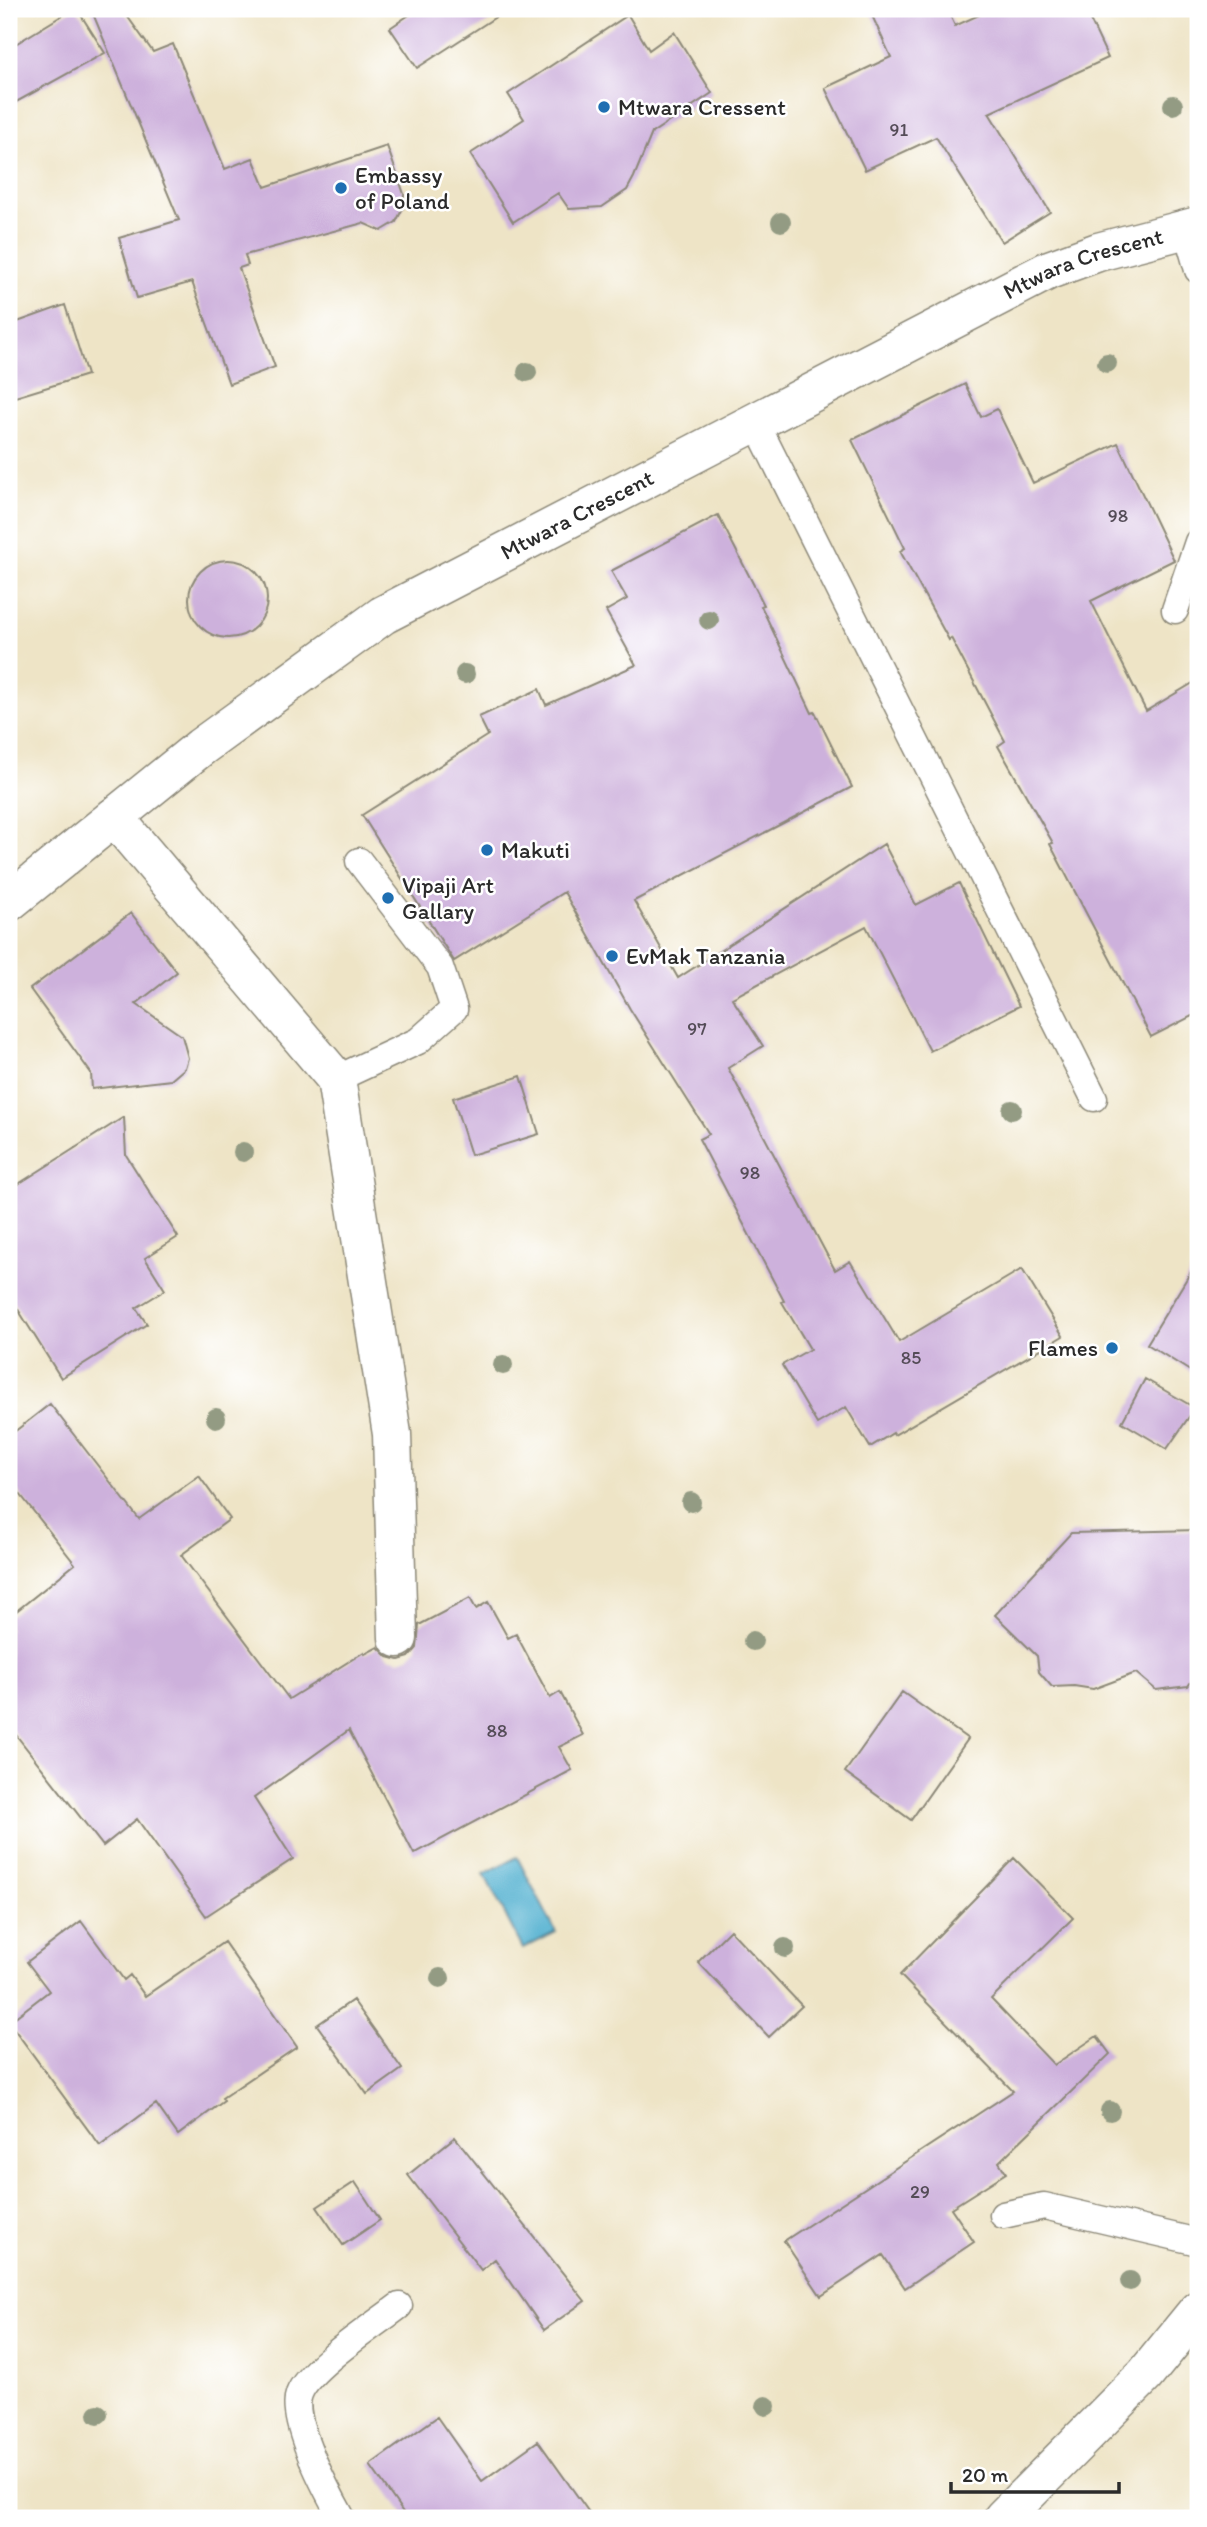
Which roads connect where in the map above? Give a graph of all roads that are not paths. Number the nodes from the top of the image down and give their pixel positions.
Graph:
1 (1192, 227) edge
2 (1198, 270) edge
3 (755, 421) junction
4 (1198, 542) edge
5 (1175, 610) dead end
6 (114, 817) junction
7 (359, 861) dead end
8 (9, 902) edge
9 (336, 1079) junction
10 (1094, 1098) dead end
11 (398, 1638) dead end
12 (1003, 2215) dead end
13 (1198, 2242) edge
14 (399, 2306) dead end
15 (1198, 2310) edge
16 (342, 2518) edge
17 (1003, 2518) edge

1 - 2 lane
1 - 3 street, Mtwara Crescent
3 - 6 street, Mtwara Crescent
3 - 10 lane
4 - 5 lane
6 - 8 street, Mtwara Crescent
6 - 9 street
7 - 9 lane
9 - 11 street
12 - 13 lane
14 - 16 lane
15 - 17 street

